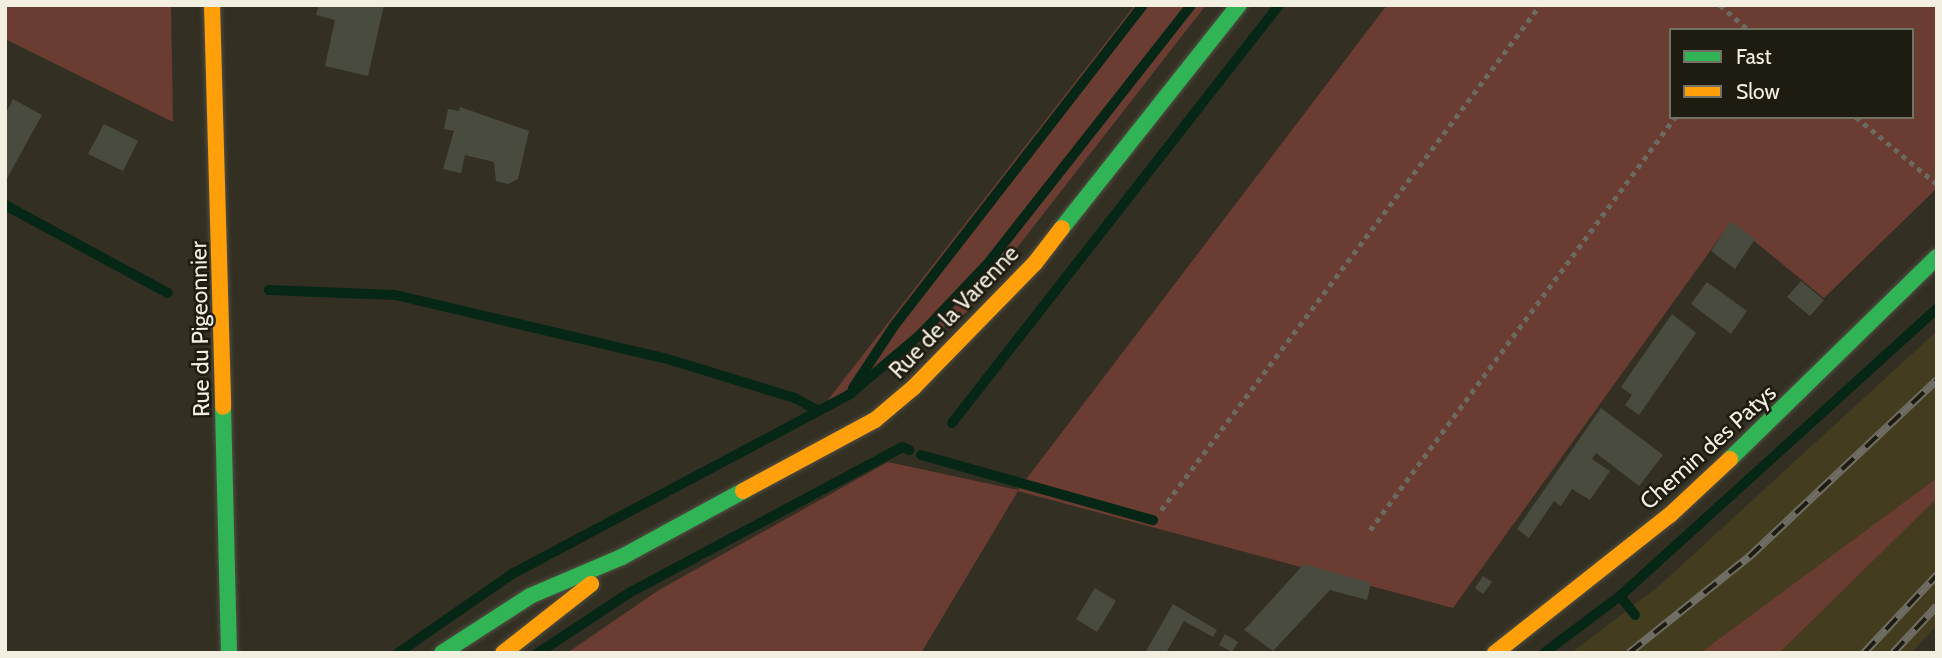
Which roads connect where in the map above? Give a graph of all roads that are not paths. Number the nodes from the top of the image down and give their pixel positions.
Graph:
1 (212, 5) edge
2 (1239, 5) edge
3 (1937, 257) edge
4 (622, 557) junction
5 (229, 653) edge
6 (442, 653) edge
7 (503, 653) edge
8 (1495, 653) edge

1 - 5 street, Rue du Pigeonnier
2 - 4 street, Rue de la Varenne
3 - 8 street, Chemin des Patys
4 - 6 street, Rue de la Varenne
4 - 7 street, Rue de la Varenne

